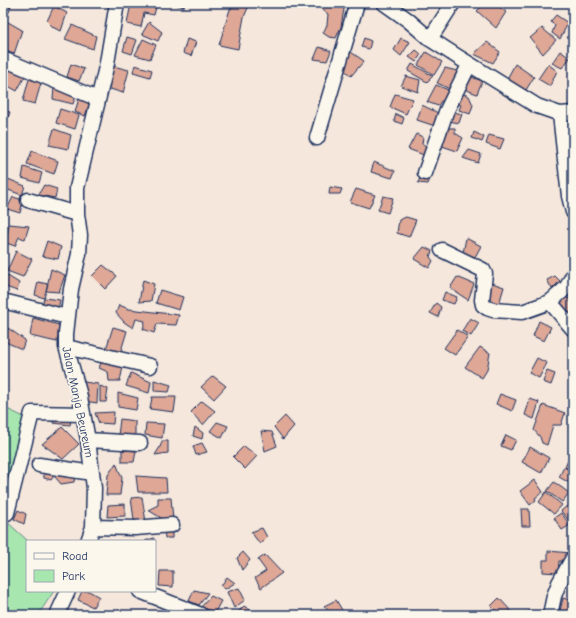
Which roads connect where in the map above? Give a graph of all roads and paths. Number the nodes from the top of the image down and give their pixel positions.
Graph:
1 (117, 3) edge
2 (357, 3) edge
3 (384, 3) edge
4 (453, 3) edge
5 (430, 39) junction
6 (3, 59) edge
7 (469, 65) junction
8 (98, 99) junction
9 (566, 114) edge
10 (317, 138) dead end
11 (425, 173) dead end
12 (28, 200) dead end
13 (573, 212) edge
14 (77, 214) junction
15 (442, 250) dead end
16 (573, 275) edge
17 (3, 301) edge
18 (550, 302) junction
19 (67, 317) junction
20 (573, 329) edge
21 (66, 347) junction
22 (150, 366) dead end
23 (83, 414) junction
24 (88, 440) junction
25 (140, 443) dead end
26 (39, 465) dead end
27 (92, 473) junction
28 (7, 513) dead end
29 (172, 525) dead end
30 (93, 527) junction
31 (134, 534) edge
32 (88, 540) edge
33 (573, 558) edge
34 (68, 592) edge
35 (143, 592) edge
36 (57, 615) edge
37 (201, 615) edge
38 (550, 615) edge

1 - 8 street, Jalan Manja Beureum
2 - 10 street
3 - 5 street
4 - 5 street
5 - 7 street
6 - 8 street
7 - 9 street
7 - 11 street
8 - 14 street, Jalan Manja Beureum
9 - 13 street
12 - 14 street
14 - 19 street, Jalan Manja Beureum
15 - 18 street
16 - 18 street
17 - 19 street
18 - 20 street
19 - 21 street, Jalan Manja Beureum
21 - 22 street
21 - 23 street, Jalan Manja Beureum
23 - 24 street, Jalan Manja Beureum
23 - 28 street
24 - 25 street
24 - 27 street, Jalan Manja Beureum
26 - 27 street
27 - 30 street, Jalan Manja Beureum
29 - 31 street
30 - 31 street
30 - 32 street, Jalan Manja Beureum
33 - 38 street
34 - 36 street
35 - 37 street

